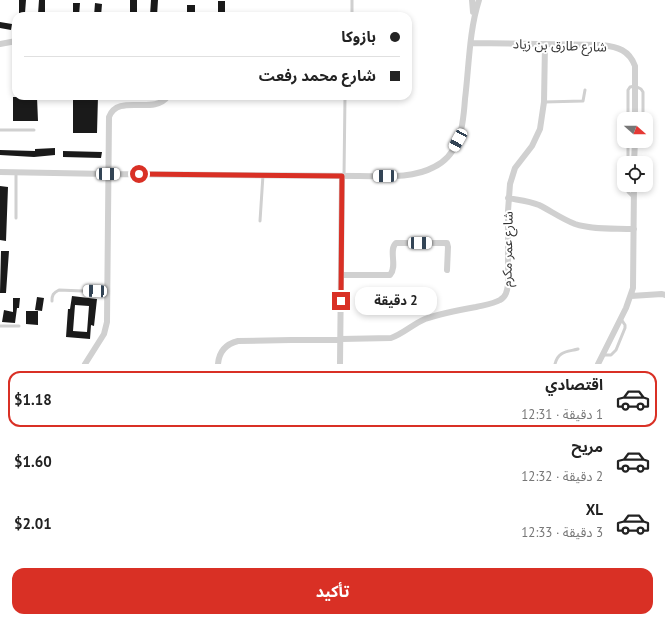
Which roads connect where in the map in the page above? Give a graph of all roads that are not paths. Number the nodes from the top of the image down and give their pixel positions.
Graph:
1 (352, 0) edge
2 (472, 0) edge
3 (479, 0) edge
4 (352, 12) edge
5 (474, 20) junction
6 (12, 41) edge
7 (471, 43) junction
8 (0, 44) edge
9 (545, 44) junction
10 (635, 86) junction
11 (585, 90) dead end
12 (164, 100) edge
13 (345, 100) edge
14 (544, 102) junction
15 (628, 112) edge
16 (635, 112) edge
17 (643, 112) edge
18 (0, 130) edge
19 (34, 130) dead end
20 (0, 172) edge
21 (16, 172) junction
22 (108, 174) junction
23 (262, 175) junction
24 (343, 176) junction
25 (628, 192) edge
26 (634, 192) edge
27 (508, 198) junction
28 (634, 198) junction
29 (16, 218) dead end
30 (260, 221) dead end
31 (634, 229) junction
32 (447, 270) dead end
33 (341, 275) junction
34 (107, 292) junction
35 (665, 295) edge
36 (631, 296) junction
37 (52, 301) dead end
38 (621, 318) junction
39 (0, 326) edge
40 (19, 326) dead end
41 (340, 340) junction
42 (578, 350) dead end
43 (602, 355) junction
44 (85, 364) edge
45 (218, 364) edge
46 (340, 364) edge
47 (555, 364) edge
48 (598, 364) edge

1 - 4 lane
2 - 5 street
3 - 5 street
5 - 7 street
6 - 8 street
7 - 9 street, شارع طارق بن زياد
7 - 24 street
9 - 10 street, شارع طارق بن زياد
9 - 14 street, شارع عمر مكرم
10 - 15 lane
10 - 16 street, شارع طارق بن زياد
10 - 17 lane
11 - 14 lane
12 - 22 street
13 - 24 lane
14 - 27 street, شارع عمر مكرم
18 - 19 lane
20 - 21 street
21 - 22 street
21 - 29 lane
22 - 23 street
22 - 34 street
23 - 24 street
23 - 30 lane
24 - 33 street
25 - 28 lane
26 - 28 street
27 - 31 street
27 - 41 street, شارع عمر مكرم
28 - 31 street
31 - 36 street
32 - 33 street
33 - 41 street
34 - 37 lane
34 - 44 street
35 - 36 street
36 - 38 street
38 - 43 street
38 - 43 lane
39 - 40 lane
41 - 45 street, شارع عمر مكرم
41 - 46 street
42 - 47 lane
43 - 48 street

